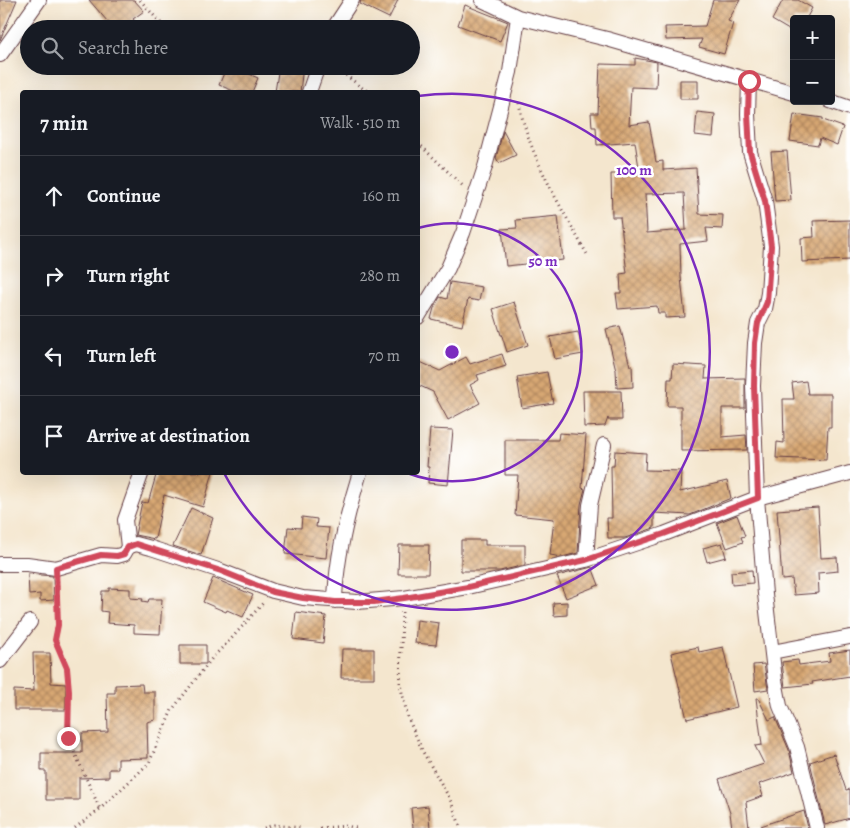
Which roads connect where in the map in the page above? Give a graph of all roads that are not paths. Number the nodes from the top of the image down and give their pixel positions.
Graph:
1 (39, 0) edge
2 (352, 0) edge
3 (482, 0) edge
4 (518, 17) junction
5 (25, 20) edge
6 (339, 20) edge
7 (20, 27) edge
8 (0, 55) edge
9 (315, 75) edge
10 (749, 81) junction
11 (310, 90) edge
12 (790, 92) edge
13 (835, 103) edge
14 (850, 108) edge
15 (420, 314) edge
16 (604, 445) dead end
17 (850, 473) edge
18 (141, 475) edge
19 (359, 475) edge
20 (758, 498) junction
21 (128, 547) junction
22 (586, 560) junction
23 (0, 564) edge
24 (335, 602) junction
25 (30, 622) dead end
26 (850, 637) edge
27 (772, 652) junction
28 (0, 661) edge
29 (817, 828) edge

1 - 5 street
2 - 6 street
3 - 4 street
4 - 10 street
4 - 15 street
7 - 8 street
9 - 11 street
10 - 12 street
10 - 20 street
13 - 14 street
16 - 22 street
17 - 20 street
18 - 21 street
19 - 24 street
20 - 22 street
20 - 27 street
21 - 23 street
21 - 24 street
22 - 24 street
25 - 28 street
26 - 27 street
27 - 29 street

